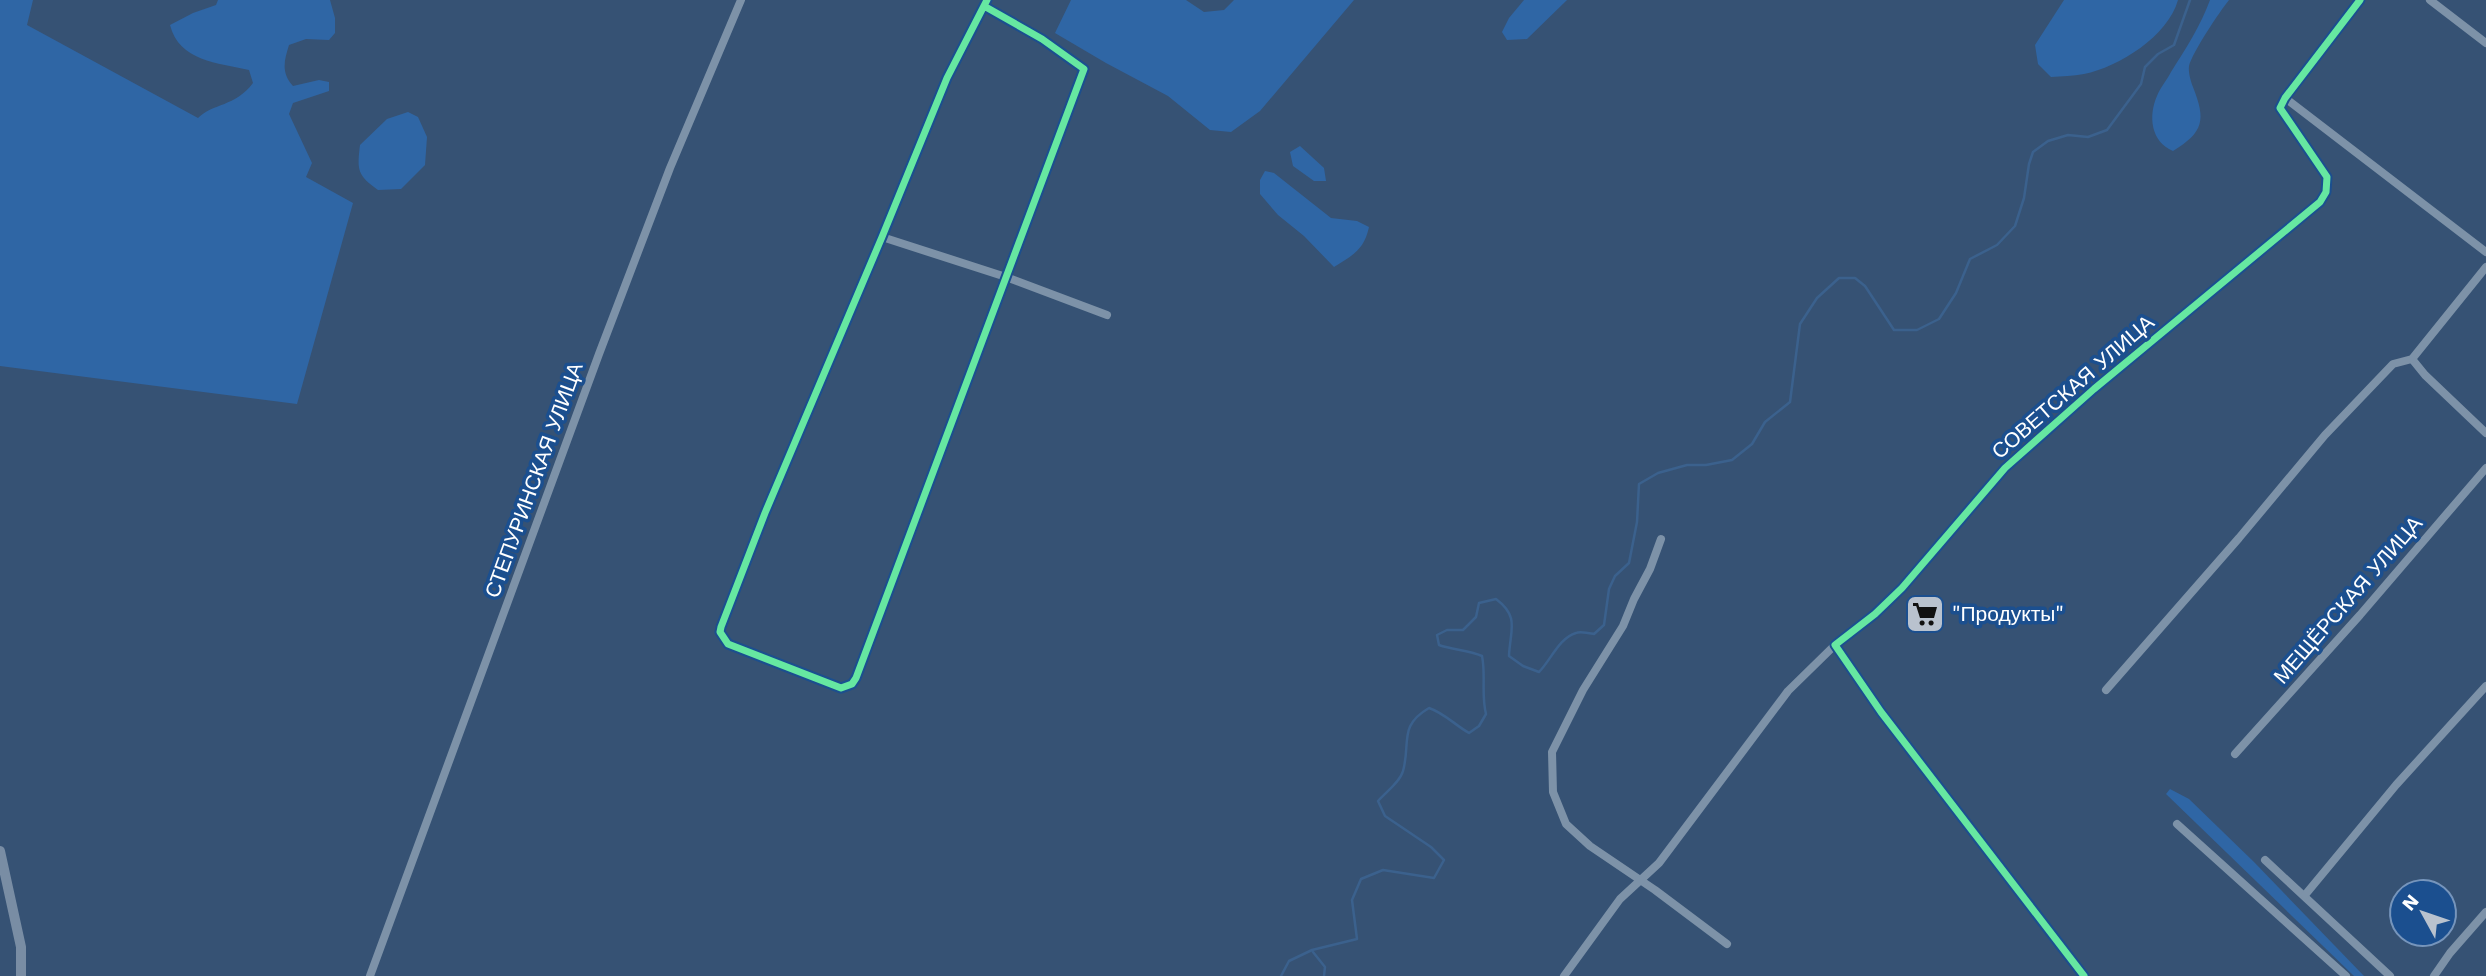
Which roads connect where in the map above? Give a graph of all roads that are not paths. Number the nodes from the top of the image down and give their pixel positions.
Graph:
1 (741, 0) edge
2 (2360, 0) edge
3 (2430, 0) edge
4 (986, 3) edge
5 (2486, 43) edge
6 (2285, 98) junction
7 (882, 237) junction
8 (2486, 252) edge
9 (2486, 267) edge
10 (1006, 277) junction
11 (1107, 315) dead end
12 (2412, 359) junction
13 (2486, 433) edge
14 (2486, 468) edge
15 (1661, 539) dead end
16 (1835, 645) junction
17 (2486, 686) edge
18 (2106, 690) dead end
19 (2235, 754) dead end
20 (2177, 824) dead end
21 (0, 851) edge
22 (2265, 860) dead end
23 (1640, 881) junction
24 (2305, 895) junction
25 (2486, 912) edge
26 (1727, 944) dead end
27 (21, 976) edge
28 (370, 976) edge
29 (1564, 976) edge
30 (2084, 976) edge
31 (2346, 976) edge
32 (2390, 976) edge
33 (2434, 976) edge

1 - 28 street, СТЕПУРИНСКАЯ УЛИЦА
2 - 6 street
3 - 5 street
4 - 7 street
4 - 10 street
6 - 8 street
6 - 16 street, СОВЕТСКАЯ УЛИЦА
7 - 10 street
7 - 10 street
9 - 12 street
10 - 11 street
12 - 13 street
12 - 18 street
14 - 19 street, МЕЩЁРСКАЯ УЛИЦА
15 - 23 street
16 - 23 street
16 - 30 street
17 - 24 street
20 - 31 street
21 - 27 street
22 - 24 street
23 - 26 street
23 - 29 street
24 - 32 street
25 - 33 street

